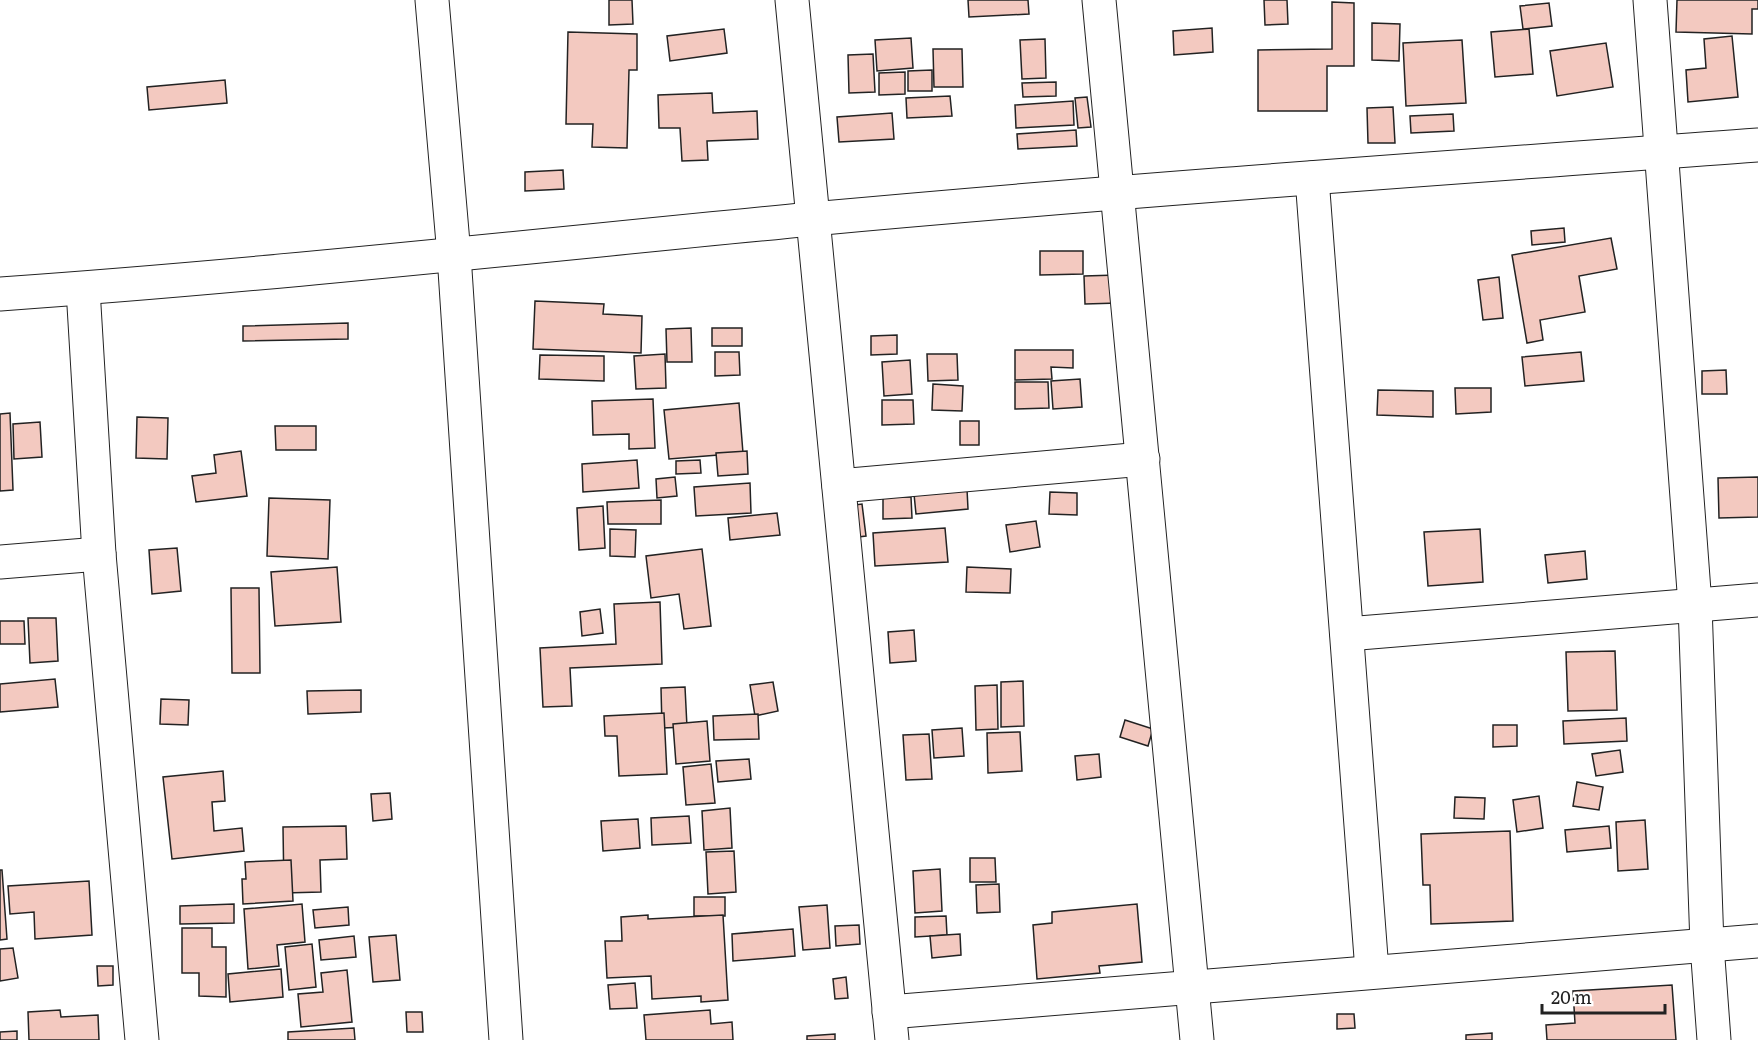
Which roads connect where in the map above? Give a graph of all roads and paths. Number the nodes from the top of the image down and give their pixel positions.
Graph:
1 (432, 0) edge
2 (792, 0) edge
3 (1099, 0) edge
4 (1650, 0) edge
5 (1758, 145) edge
6 (1662, 152) junction
7 (1312, 178) junction
8 (1118, 193) junction
9 (814, 219) junction
10 (454, 255) junction
11 (83, 288) junction
12 (0, 294) edge
13 (1143, 459) junction
14 (839, 486) junction
15 (99, 554) junction
16 (0, 562) edge
17 (1758, 600) edge
18 (1695, 605) junction
19 (1347, 634) junction
20 (1758, 941) edge
21 (1707, 945) junction
22 (1372, 971) junction
23 (1192, 986) junction
24 (890, 1026) edge
25 (142, 1040) edge
26 (506, 1040) edge
27 (1197, 1040) edge
28 (1714, 1040) edge

1 - 10 street
2 - 9 street
3 - 8 street
4 - 6 street
5 - 6 street
6 - 7 street
6 - 18 street
7 - 8 street
7 - 19 street
8 - 9 street
8 - 13 street
9 - 10 street
9 - 14 street
10 - 11 street
10 - 26 street
11 - 12 street
11 - 15 street
13 - 14 street
13 - 23 street
14 - 24 street
15 - 16 street
15 - 25 street
17 - 18 street
18 - 19 street
18 - 21 street
19 - 22 street
20 - 21 street
21 - 22 street
21 - 28 street
22 - 23 street
23 - 24 street
23 - 27 street

